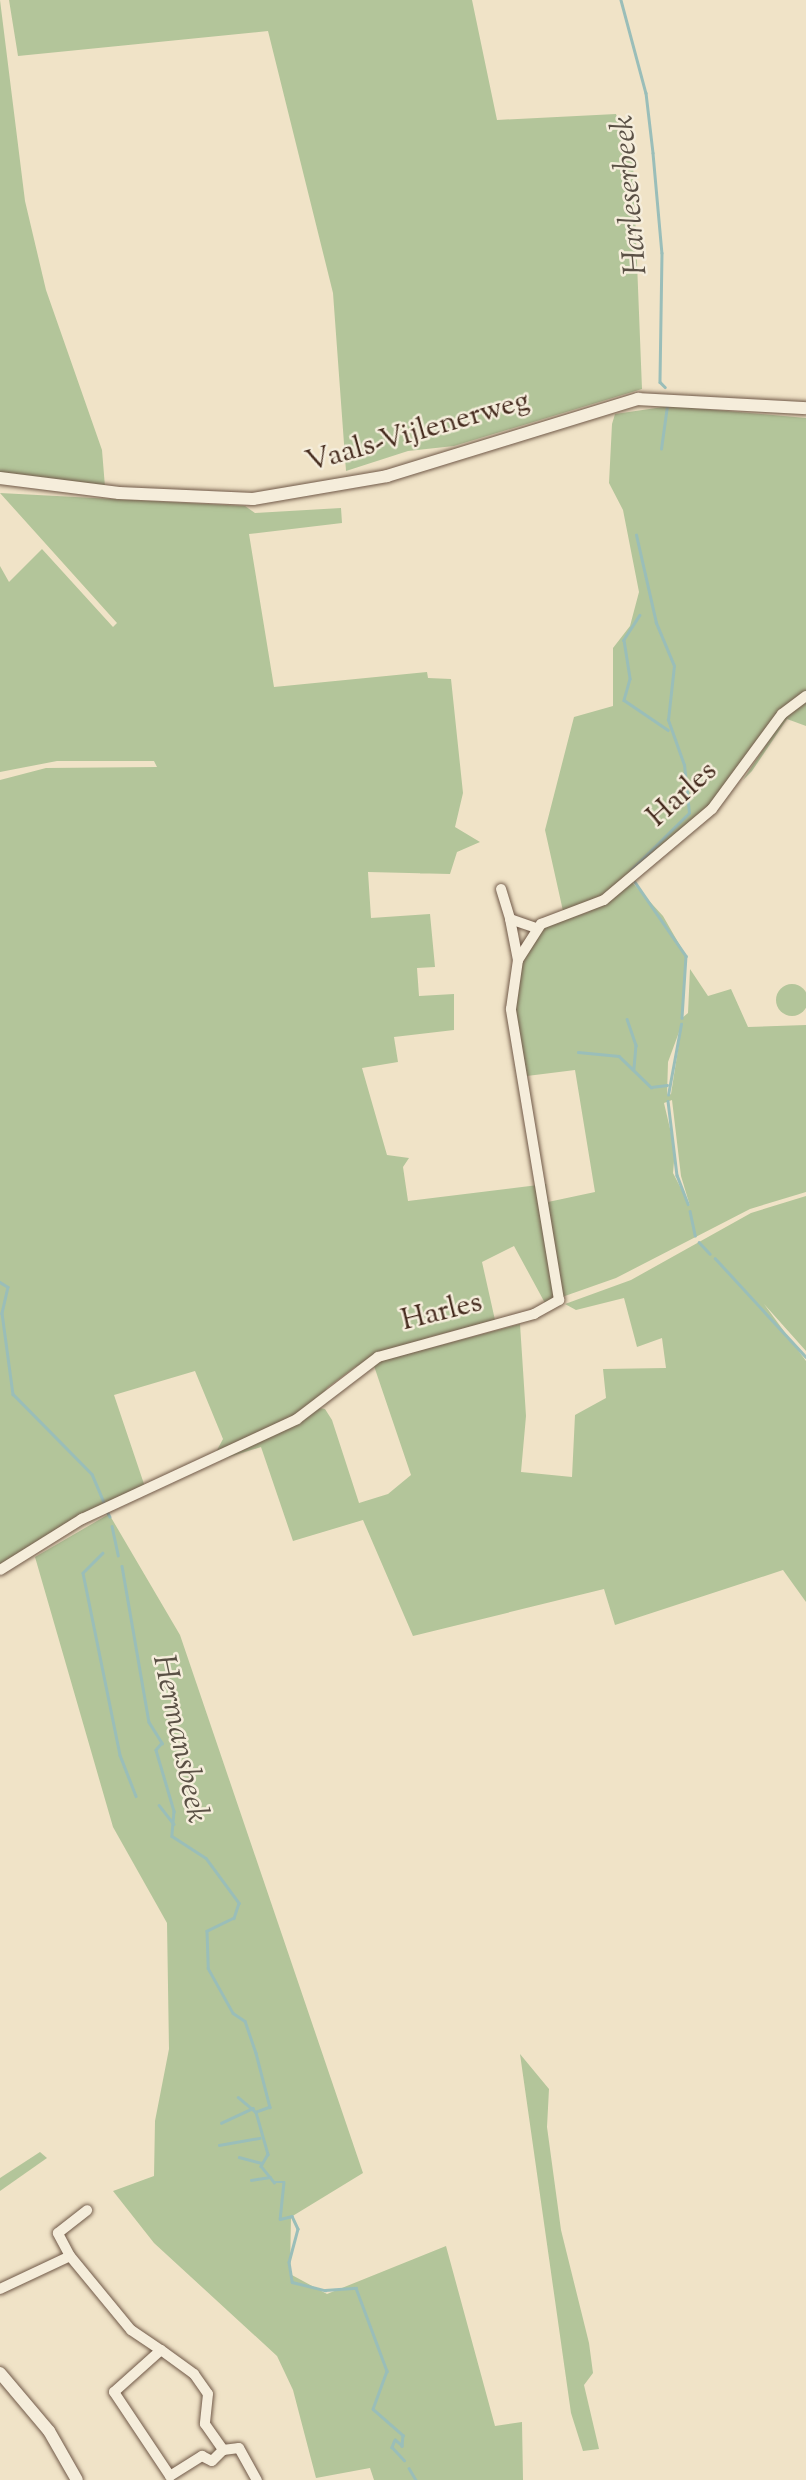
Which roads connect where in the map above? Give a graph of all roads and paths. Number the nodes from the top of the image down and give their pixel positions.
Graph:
1 (806, 408) edge
2 (0, 478) edge
3 (806, 696) edge
4 (501, 889) dead end
5 (510, 919) junction
6 (536, 929) junction
7 (518, 960) junction
8 (0, 1570) edge
9 (88, 2210) dead end
10 (70, 2256) junction
11 (0, 2289) edge
12 (161, 2350) junction
13 (0, 2373) edge
14 (223, 2450) junction
15 (77, 2480) edge
16 (257, 2480) edge

1 - 2 street, Vaals-Vijlenerweg
3 - 6 street, Harles
4 - 5 street, Harles
5 - 6 street
5 - 7 street, Harles
6 - 7 street, Harles
7 - 8 street, Harles
9 - 10 street
10 - 11 street
10 - 12 street
12 - 14 street
12 - 14 street
13 - 15 street
14 - 16 street

